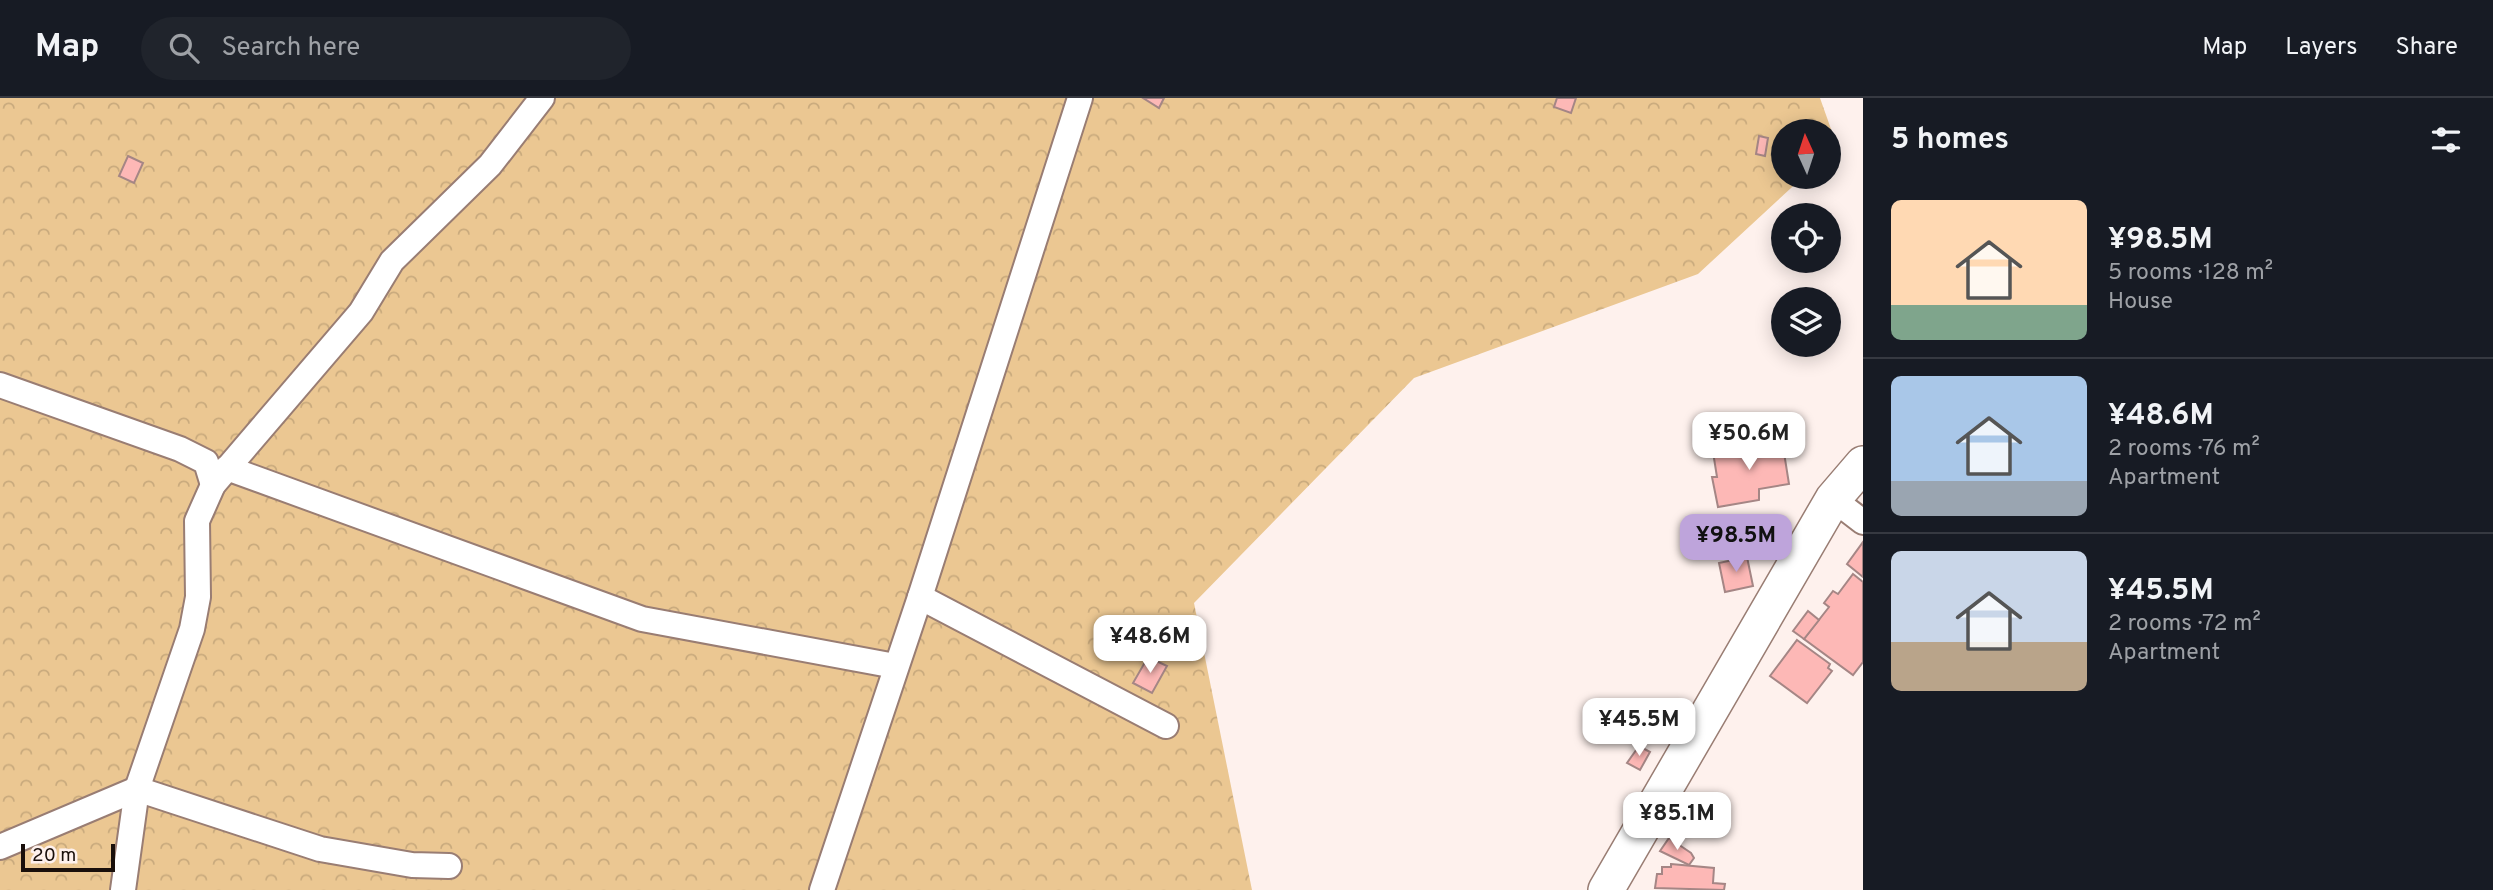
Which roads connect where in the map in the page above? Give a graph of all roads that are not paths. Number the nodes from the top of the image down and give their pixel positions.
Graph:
1 (542, 98) edge
2 (1080, 98) edge
3 (0, 385) edge
4 (1863, 464) edge
5 (220, 476) junction
6 (1833, 499) junction
7 (1863, 522) edge
8 (920, 597) junction
9 (895, 666) junction
10 (1166, 726) dead end
11 (137, 789) junction
12 (0, 847) edge
13 (449, 866) dead end
14 (123, 890) edge
15 (822, 890) edge
16 (1606, 890) edge

1 - 5 street
2 - 8 street
3 - 5 street
4 - 6 street
5 - 9 street
5 - 11 street
6 - 7 street
6 - 16 street
8 - 9 street
8 - 10 street
9 - 15 street
11 - 12 street
11 - 13 street
11 - 14 street

